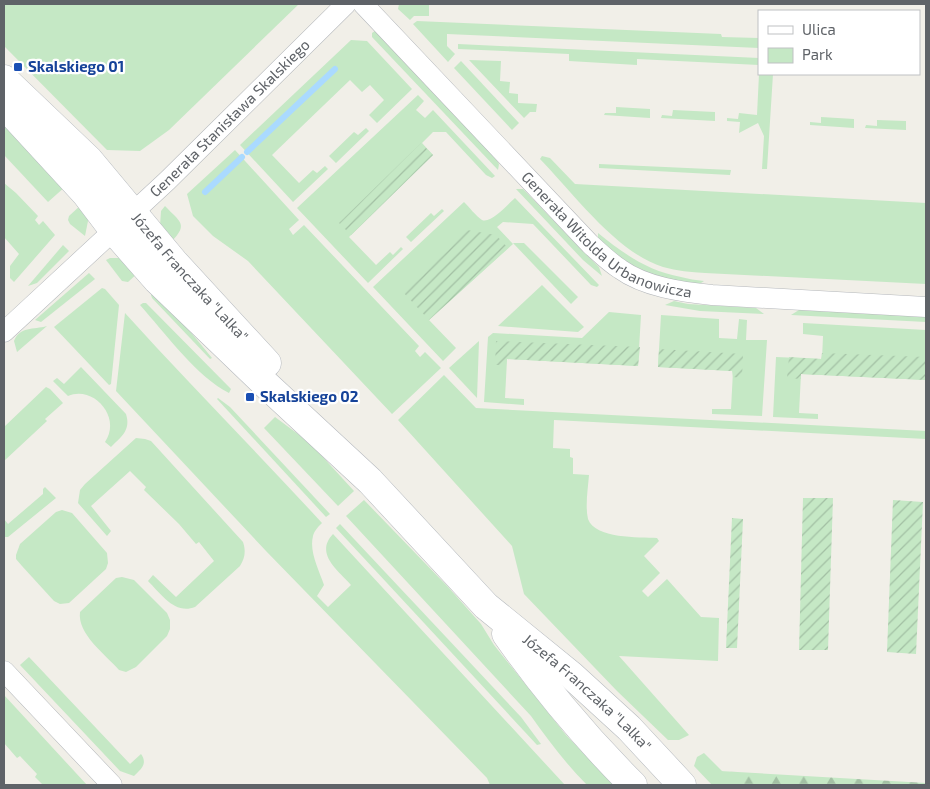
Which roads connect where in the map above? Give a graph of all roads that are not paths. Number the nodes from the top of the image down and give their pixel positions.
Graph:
1 (346, 4) edge
2 (363, 4) edge
3 (4, 79) edge
4 (4, 105) edge
5 (134, 212) junction
6 (114, 231) junction
7 (926, 307) edge
8 (4, 332) edge
9 (370, 481) junction
10 (486, 606) junction
11 (4, 671) edge
12 (112, 785) edge
13 (633, 785) edge
14 (682, 785) edge

1 - 5 street, Generała Stanisława Skalskiego
2 - 7 street, Generała Witolda Urbanowicza
3 - 5 street, Józefa Franczaka "Lalka"
4 - 6 street, Józefa Franczaka "Lalka"
5 - 6 street, Generała Stanisława Skalskiego
5 - 9 street, Józefa Franczaka "Lalka"
6 - 8 street, Generała Stanisława Skalskiego
6 - 9 street, Józefa Franczaka "Lalka"
9 - 10 street, Józefa Franczaka "Lalka"
10 - 13 street, Józefa Franczaka "Lalka"
10 - 14 street, Józefa Franczaka "Lalka"
11 - 12 street

